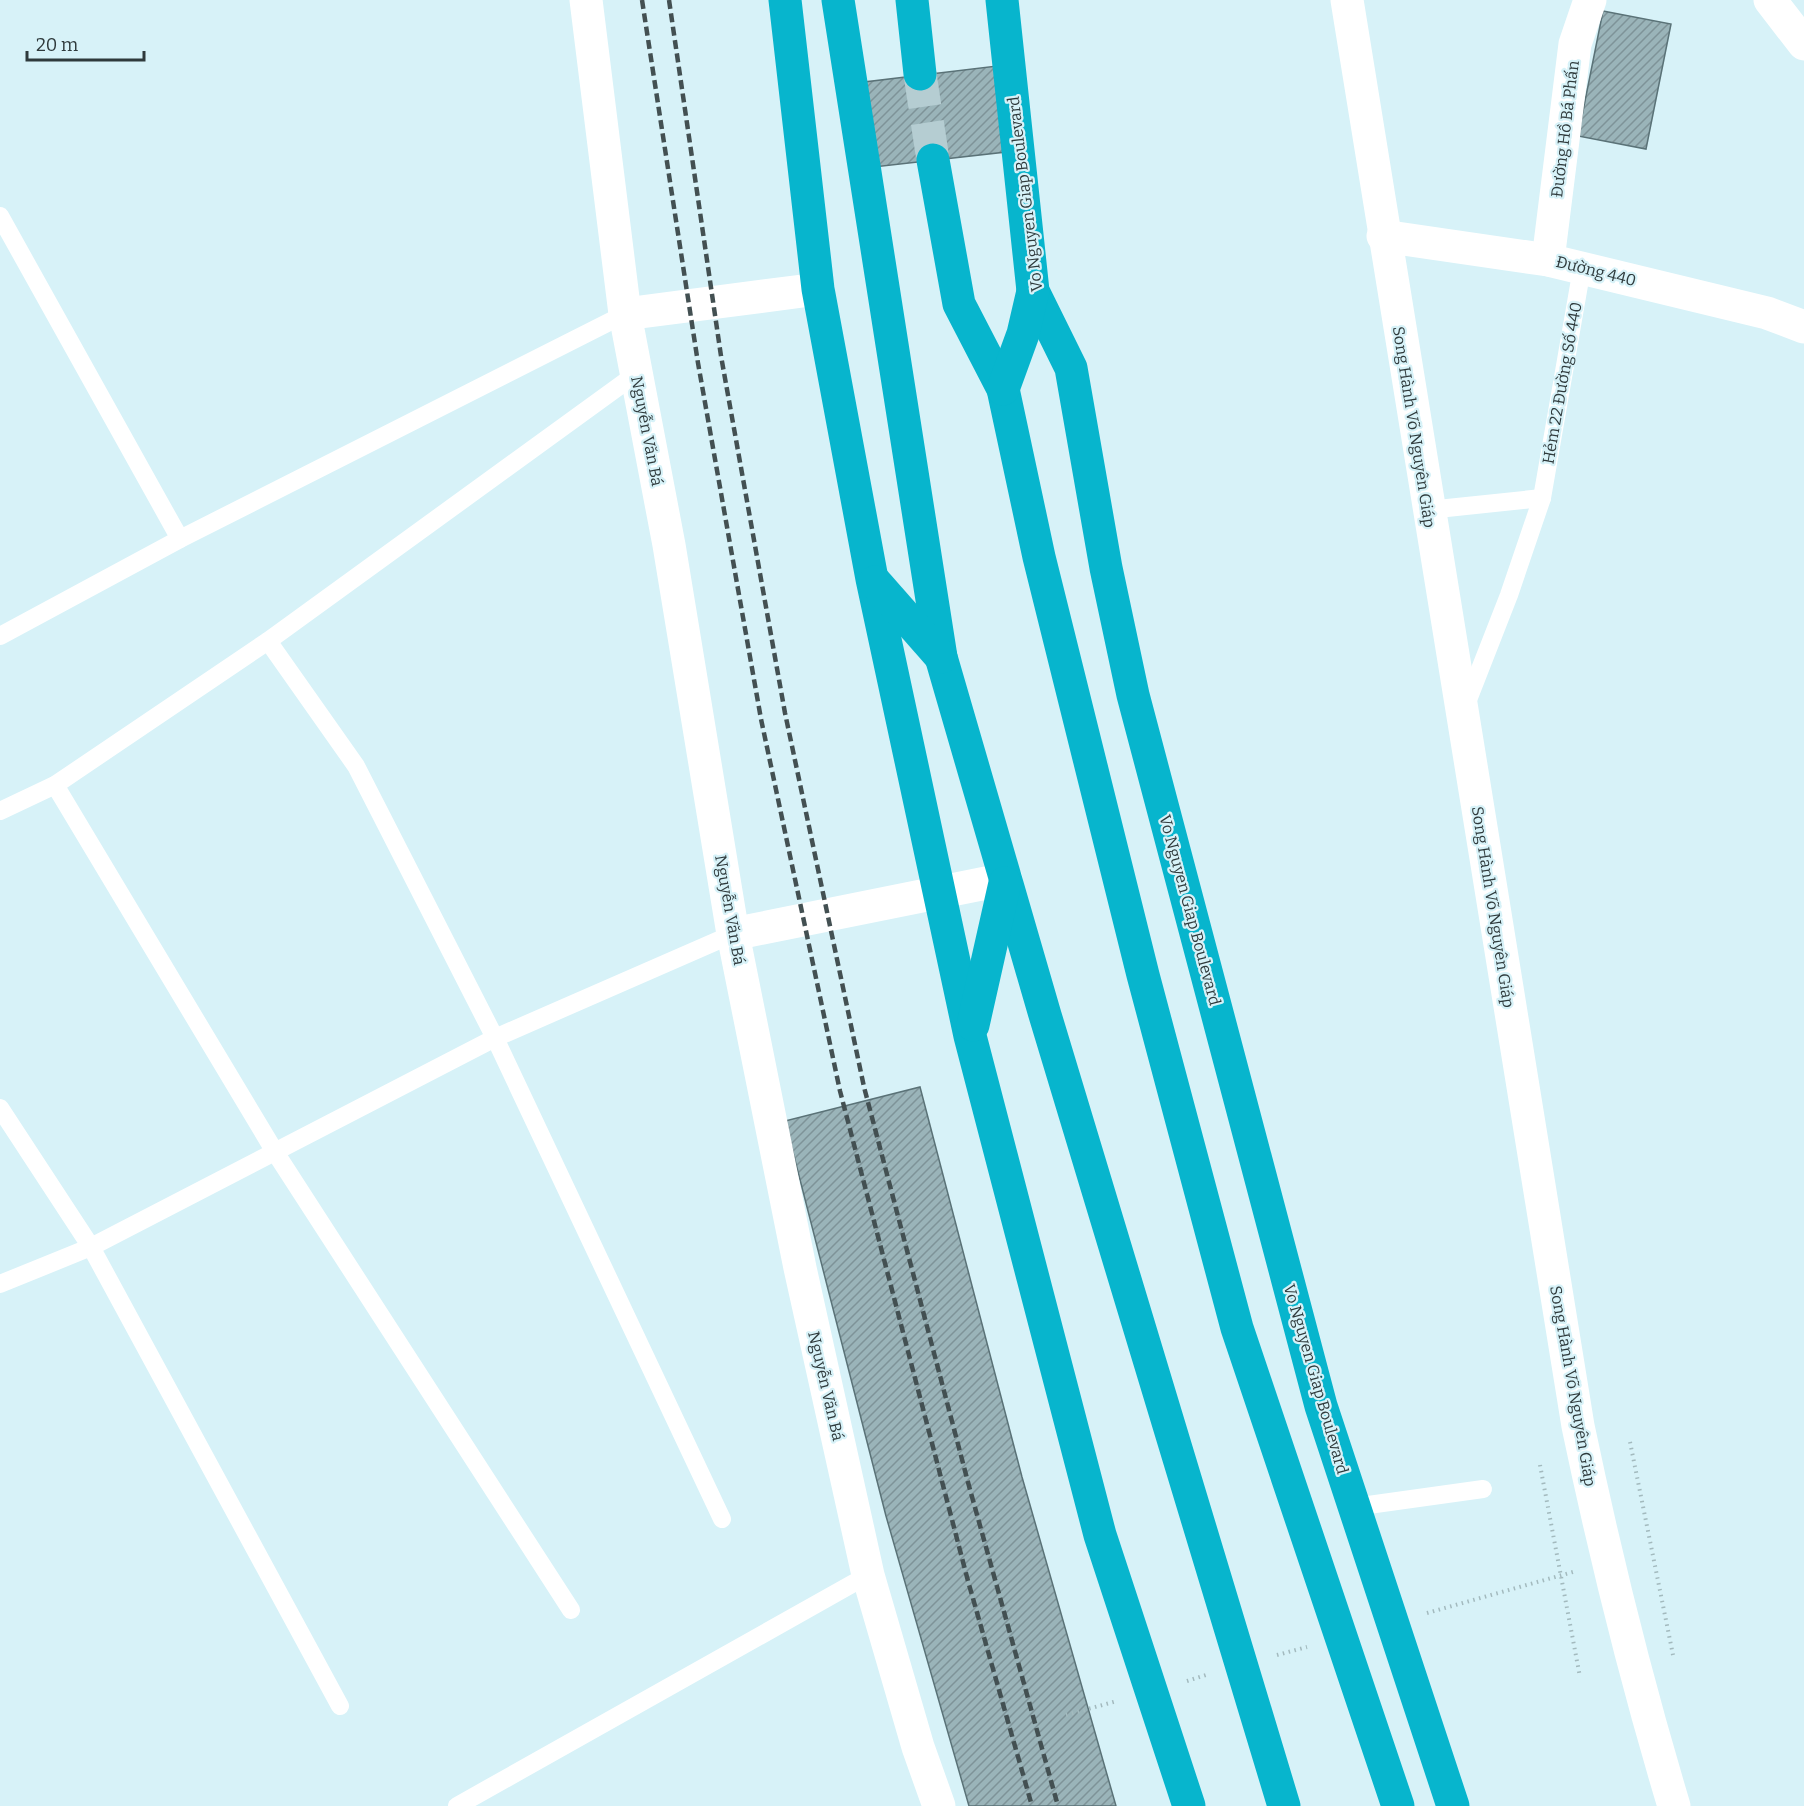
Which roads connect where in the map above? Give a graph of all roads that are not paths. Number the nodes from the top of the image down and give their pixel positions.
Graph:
1 (586, 0) edge
2 (785, 0) edge
3 (838, 0) edge
4 (912, 0) edge
5 (1002, 0) edge
6 (1347, 0) edge
7 (1590, 0) edge
8 (1770, 0) edge
9 (1804, 44) edge
10 (920, 74) tunnel mouth
11 (933, 160) tunnel mouth
12 (0, 216) edge
13 (1383, 236) junction
14 (1548, 260) junction
15 (1582, 268) junction
16 (818, 290) junction
17 (1033, 291) junction
18 (625, 314) junction
19 (1804, 327) edge
20 (636, 374) junction
21 (1004, 389) junction
22 (1542, 498) junction
23 (1428, 510) junction
24 (180, 539) junction
25 (873, 579) junction
26 (0, 636) edge
27 (268, 641) junction
28 (941, 657) junction
29 (1462, 715) junction
30 (55, 785) junction
31 (0, 811) edge
32 (1006, 879) junction
33 (939, 892) junction
34 (733, 934) junction
35 (970, 1036) junction
36 (495, 1038) junction
37 (0, 1107) edge
38 (275, 1152) junction
39 (91, 1247) junction
40 (0, 1284) edge
41 (1483, 1489) dead end
42 (1354, 1507) junction
43 (722, 1519) dead end
44 (868, 1575) junction
45 (571, 1610) dead end
46 (340, 1706) dead end
47 (457, 1806) edge
48 (939, 1806) edge
49 (1189, 1806) edge
50 (1284, 1806) edge
51 (1398, 1806) edge
52 (1453, 1806) edge
53 (1674, 1806) edge

1 - 18 main road, Nguyễn Văn Bá
2 - 16 highway
3 - 28 highway
4 - 10 highway
5 - 17 highway, Vo Nguyen Giap Boulevard
6 - 13 main road, Song Hành Võ Nguyên Giáp
7 - 14 main road, Đường Hồ Bá Phấn
8 - 9 main road
11 - 21 highway
12 - 24 lane
13 - 14 main road, Đường 440
13 - 23 main road, Song Hành Võ Nguyên Giáp
14 - 15 main road, Đường 440
15 - 19 main road, Đường 440
15 - 22 lane, Hẻm 22 Đường Số 440
16 - 18 main road
16 - 25 highway
17 - 21 highway
17 - 42 highway, Vo Nguyen Giap Boulevard
18 - 20 main road, Nguyễn Văn Bá
18 - 24 lane
20 - 27 lane
20 - 34 main road, Nguyễn Văn Bá
21 - 51 highway
22 - 23 lane
22 - 29 lane, Hẻm 22 Đường Số 440
23 - 29 main road, Song Hành Võ Nguyên Giáp
24 - 26 lane
25 - 28 highway
25 - 33 highway
27 - 30 lane
27 - 36 lane
28 - 32 highway
29 - 53 main road, Song Hành Võ Nguyên Giáp
30 - 31 lane
30 - 38 lane
32 - 33 main road
32 - 35 highway
32 - 50 highway
33 - 34 main road
33 - 35 highway
34 - 36 lane
34 - 44 main road, Nguyễn Văn Bá
35 - 49 highway
36 - 38 lane
36 - 43 lane
37 - 39 lane
38 - 39 lane
38 - 45 lane
39 - 40 lane
39 - 46 lane
41 - 42 lane
42 - 52 highway, Vo Nguyen Giap Boulevard
44 - 47 lane
44 - 48 main road, Nguyễn Văn Bá

